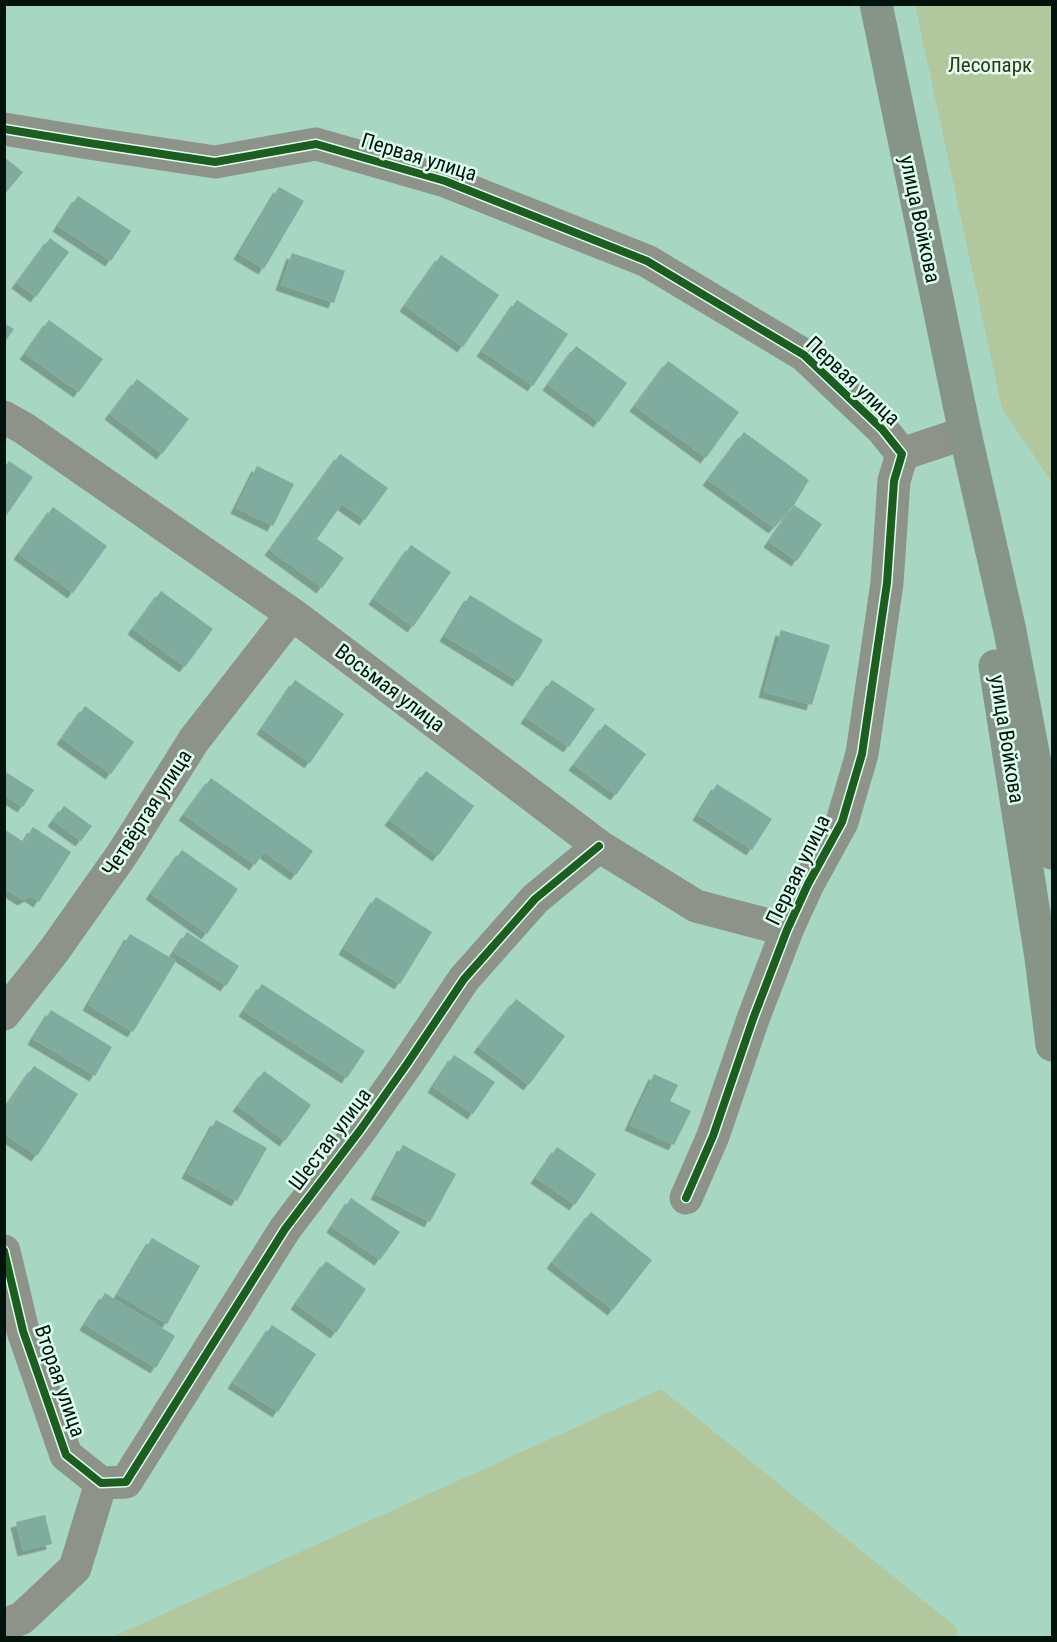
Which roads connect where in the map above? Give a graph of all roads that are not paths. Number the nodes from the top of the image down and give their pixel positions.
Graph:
1 (876, 4) edge
2 (4, 129) edge
3 (4, 417) edge
4 (965, 433) junction
5 (902, 454) junction
6 (292, 614) junction
7 (598, 846) junction
8 (1053, 853) edge
9 (787, 930) junction
10 (4, 1014) edge
11 (1053, 1045) edge
12 (686, 1198) dead end
13 (4, 1251) edge
14 (113, 1483) junction
15 (4, 1624) edge

1 - 4 main road, улица Войкова
2 - 5 street, Первая улица
3 - 6 street, Восьмая улица
4 - 5 street
4 - 8 main road, улица Войкова
4 - 11 main road, улица Войкова
5 - 9 street, Первая улица
6 - 7 street, Восьмая улица
6 - 10 street, Четвёртая улица
7 - 9 street, Восьмая улица
7 - 14 street, Шестая улица
9 - 12 street, Первая улица
13 - 14 street, Вторая улица
14 - 15 street, Шестая улица

